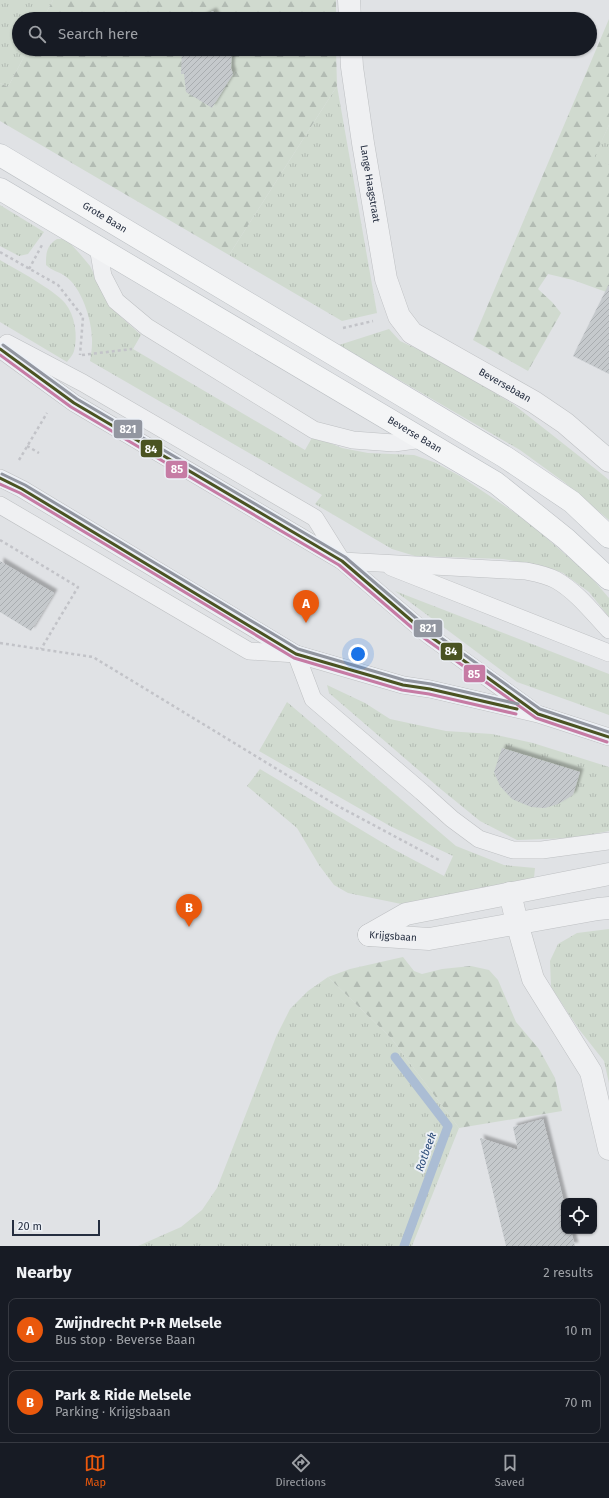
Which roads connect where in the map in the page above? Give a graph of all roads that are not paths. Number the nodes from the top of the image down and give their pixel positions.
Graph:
1 (349, 0) edge
2 (350, 12) edge
3 (351, 56) edge
4 (0, 155) edge
5 (0, 189) edge
6 (98, 247) junction
7 (399, 316) joint
8 (0, 340) edge
9 (0, 349) edge
10 (423, 439) junction
11 (609, 461) edge
12 (0, 478) edge
13 (0, 505) edge
14 (609, 538) edge
15 (342, 561) junction
16 (379, 562) junction
17 (609, 579) edge
18 (609, 630) edge
19 (609, 653) edge
20 (296, 654) junction
21 (538, 714) junction
22 (609, 737) edge
23 (609, 841) edge
24 (609, 874) edge
25 (510, 893) junction
26 (609, 908) edge
27 (517, 923) junction
28 (609, 1149) edge

1 - 2 street
3 - 7 street, Lange Haagstraat
4 - 14 main road, Grote Baan
5 - 6 main road
6 - 10 main road, Beverse Baan
6 - 10 lane
7 - 11 street, Beversebaan
8 - 15 lane
9 - 15 lane
10 - 17 main road, Beverse Baan
12 - 20 lane
13 - 20 lane
15 - 16 lane
15 - 21 lane
16 - 18 lane
16 - 19 lane
20 - 21 lane
20 - 23 lane
21 - 22 lane
24 - 25 street, Krijgsbaan
25 - 27 street
25 - 27 street, Krijgsbaan
26 - 27 street, Krijgsbaan
27 - 28 street

